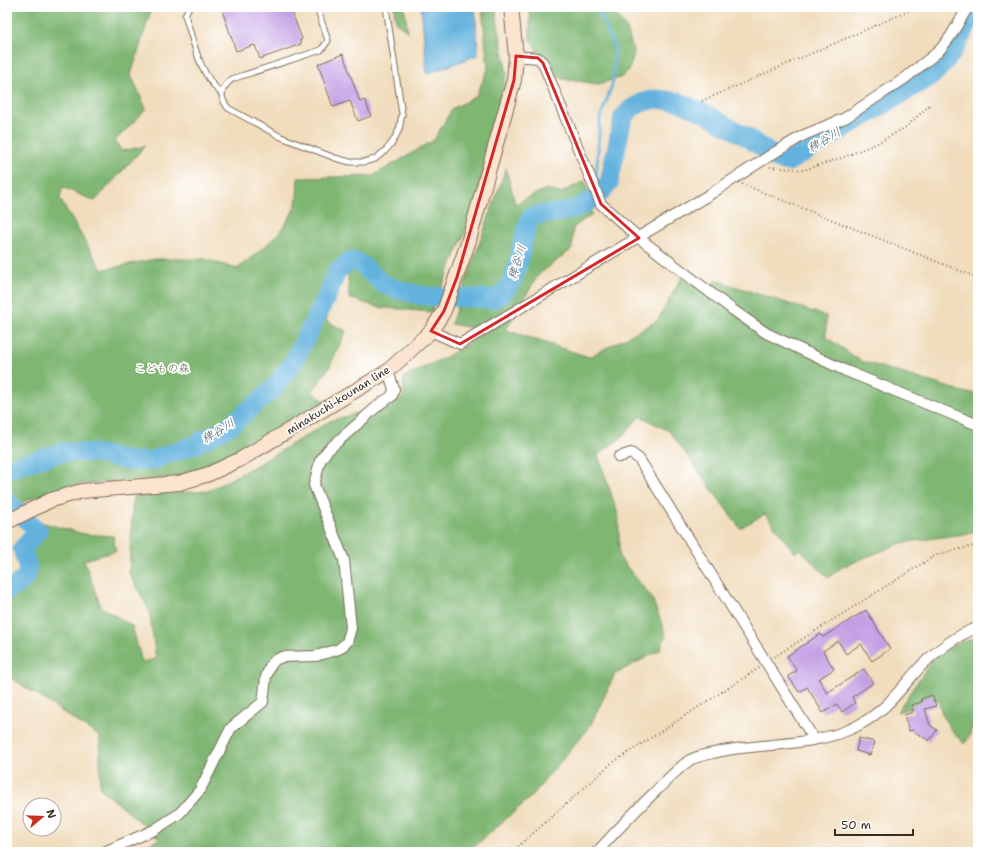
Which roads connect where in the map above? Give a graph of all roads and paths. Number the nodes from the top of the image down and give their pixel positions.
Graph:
1 (189, 7) edge
2 (317, 7) edge
3 (386, 7) edge
4 (510, 7) edge
5 (918, 7) edge
6 (968, 7) edge
7 (516, 56) junction
8 (222, 94) junction
9 (702, 101) dead end
10 (930, 104) dead end
11 (762, 160) junction
12 (736, 177) junction
13 (638, 238) junction
14 (978, 278) edge
15 (431, 331) junction
16 (388, 371) junction
17 (978, 425) edge
18 (619, 457) dead end
19 (7, 522) edge
20 (978, 545) edge
21 (978, 627) edge
22 (767, 662) junction
23 (814, 739) junction
24 (104, 852) edge
25 (512, 852) edge
26 (597, 852) edge

1 - 8 lane
2 - 8 lane
3 - 8 lane
4 - 7 main road, minakuchi-kounan line
5 - 9 path
6 - 11 street
7 - 13 street
7 - 15 main road, minakuchi-kounan line
10 - 11 path
11 - 12 street
12 - 13 street
12 - 14 path
13 - 15 street
13 - 17 street
15 - 16 main road, minakuchi-kounan line
16 - 19 main road, minakuchi-kounan line
16 - 24 street
18 - 22 street
20 - 22 path
21 - 23 street
22 - 23 street
22 - 25 path
23 - 26 street

